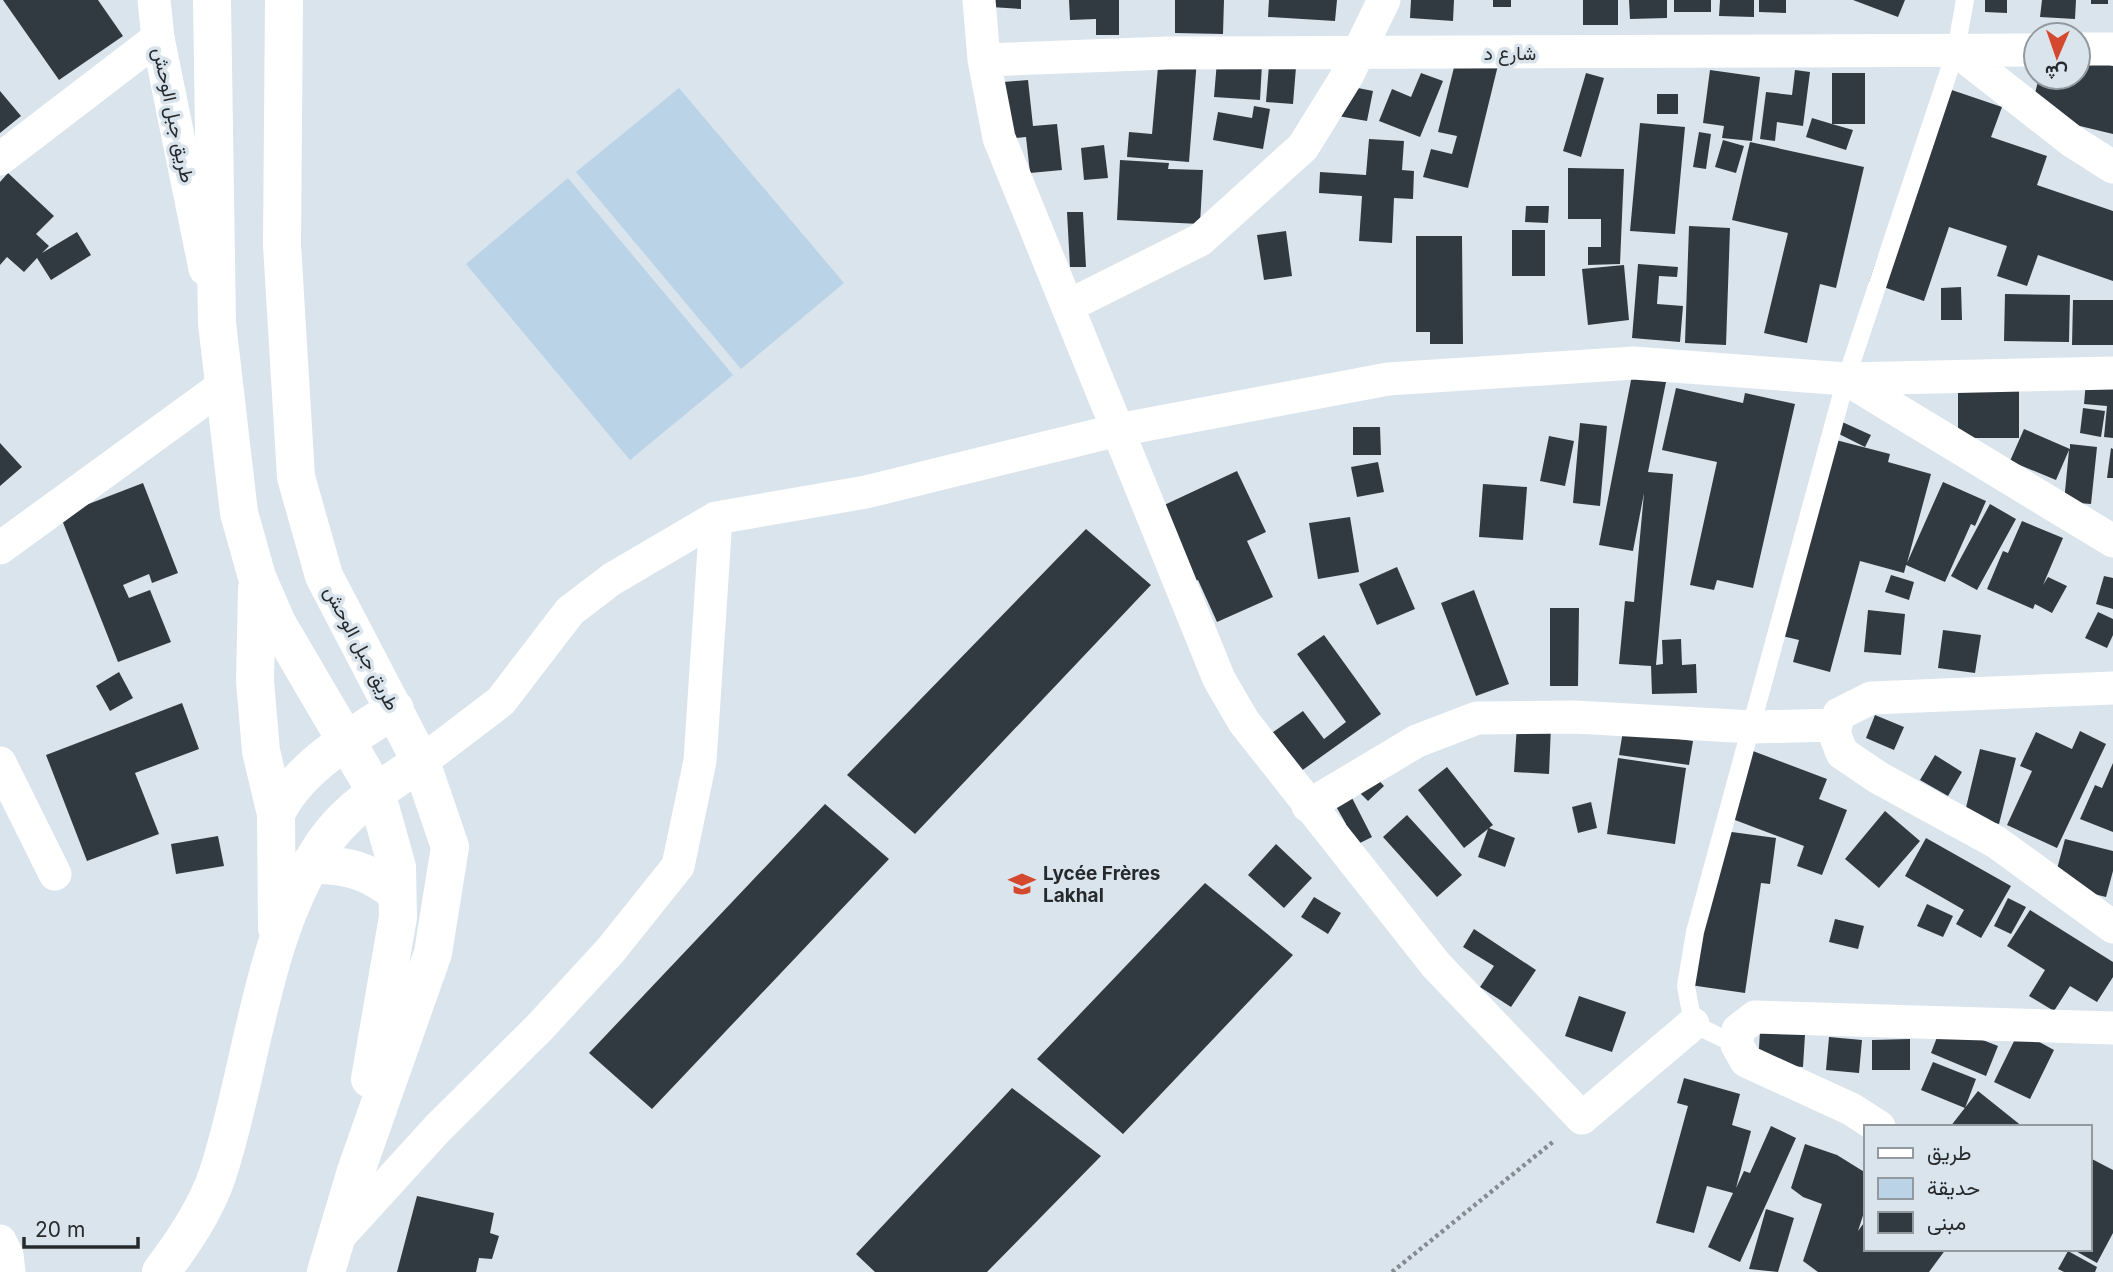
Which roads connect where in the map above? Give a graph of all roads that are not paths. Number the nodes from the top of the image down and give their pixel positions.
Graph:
1 (154, 0) edge
2 (212, 0) edge
3 (284, 0) edge
4 (979, 0) edge
5 (1384, 0) edge
6 (1965, 0) edge
7 (158, 38) junction
8 (2092, 49) edge
9 (2113, 49) edge
10 (1955, 50) junction
11 (2022, 50) edge
12 (1356, 54) junction
13 (984, 60) junction
14 (0, 159) edge
15 (2113, 167) edge
16 (1068, 306) junction
17 (216, 323) junction
18 (2113, 373) edge
19 (1846, 379) junction
20 (224, 385) junction
21 (1118, 430) junction
22 (716, 518) junction
23 (2113, 541) edge
24 (0, 548) edge
25 (257, 577) junction
26 (2113, 688) edge
27 (395, 709) junction
28 (1835, 725) junction
29 (1753, 727) junction
30 (345, 742) junction
31 (421, 762) junction
32 (0, 763) edge
33 (376, 792) junction
34 (1308, 806) junction
35 (275, 814) junction
36 (310, 864) junction
37 (55, 874) dead end
38 (397, 892) junction
39 (2113, 927) edge
40 (277, 944) junction
41 (1693, 1024) junction
42 (2113, 1028) edge
43 (1737, 1045) junction
44 (1876, 1125) edge
45 (355, 1171) junction
46 (0, 1241) edge
47 (330, 1256) edge
48 (9, 1272) edge
49 (161, 1272) edge

1 - 7 street, طريق جبل الوحش
2 - 17 main road, طريق جبل الوحش
3 - 27 main road, طريق جبل الوحش
4 - 13 street
5 - 12 street
6 - 10 lane
7 - 14 street
7 - 17 street, طريق جبل الوحش
8 - 9 street
10 - 11 street, شارع د
10 - 12 street, شارع د
10 - 15 street
10 - 19 lane
12 - 13 street, شارع د
12 - 16 street
13 - 16 street
16 - 21 street
17 - 20 main road
18 - 19 street
19 - 21 street
19 - 23 street
19 - 29 lane
20 - 24 street
20 - 25 main road
21 - 22 street
21 - 34 street
22 - 31 street
22 - 47 street
25 - 30 main road
25 - 35 main road
26 - 28 street
27 - 30 main road
27 - 31 main road, طريق جبل الوحش
28 - 29 street
28 - 39 street
29 - 34 street
29 - 41 lane
30 - 33 main road
30 - 35 main road
31 - 33 main road
31 - 45 main road, طريق جبل الوحش
32 - 37 street
33 - 36 main road
33 - 38 main road
34 - 41 street
35 - 40 main road
36 - 38 main road
36 - 40 main road
38 - 45 main road
40 - 49 main road
41 - 43 lane
42 - 43 street
43 - 44 street
45 - 47 main road, طريق جبل الوحش
46 - 48 street

